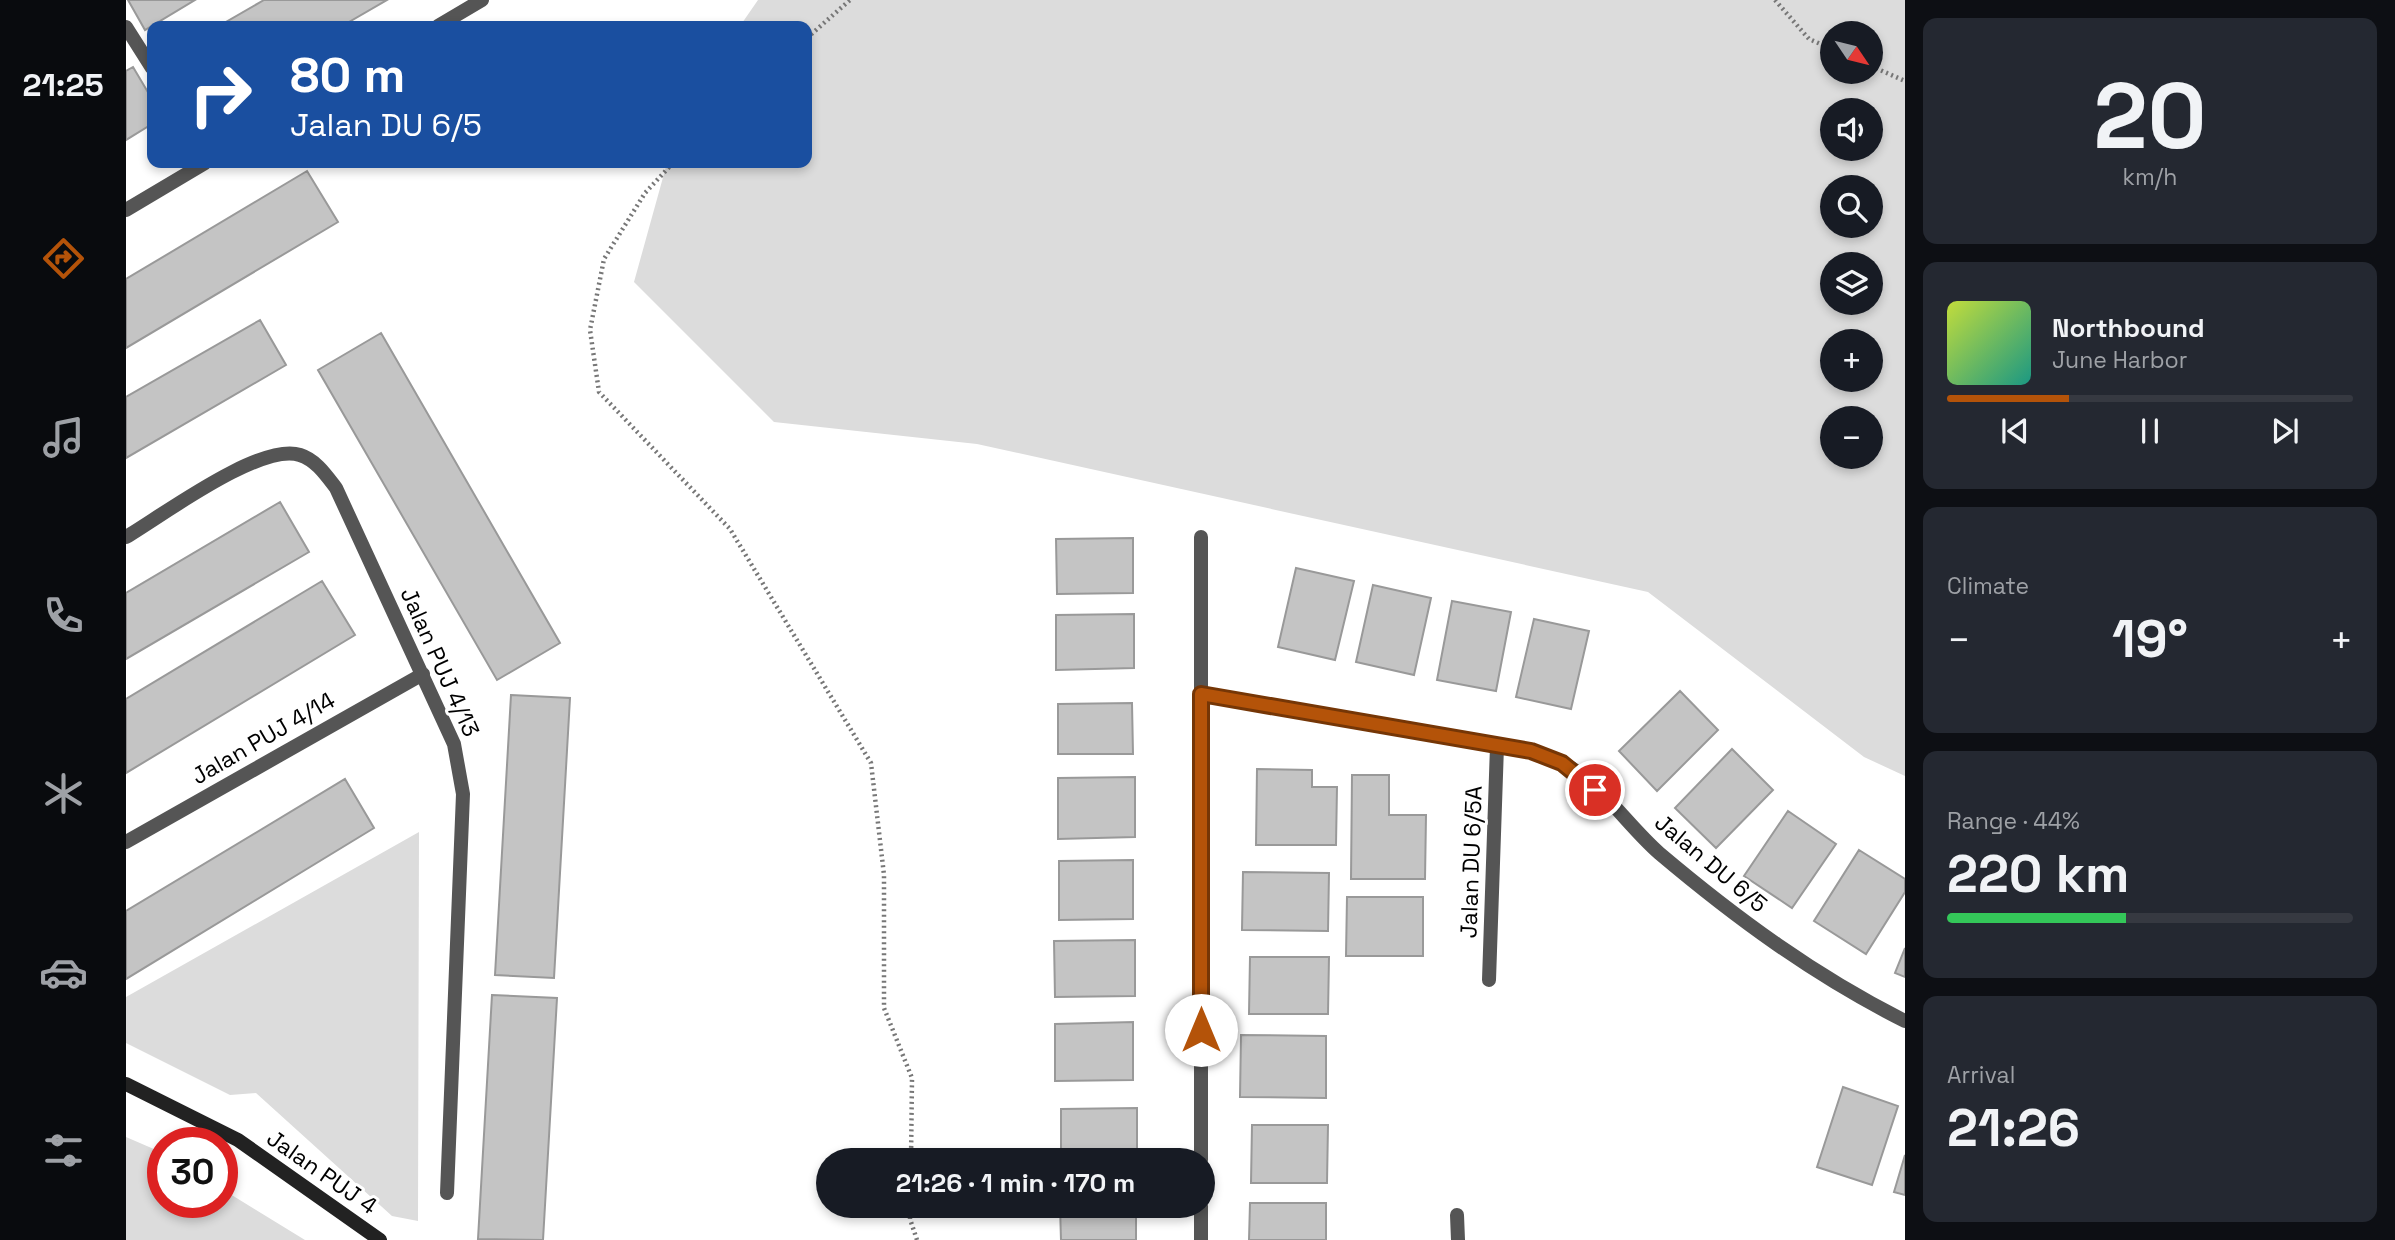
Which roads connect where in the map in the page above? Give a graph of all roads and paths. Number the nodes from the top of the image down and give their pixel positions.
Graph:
1 (482, 0) edge
2 (850, 0) edge
3 (1775, 0) edge
4 (446, 21) edge
5 (126, 27) edge
6 (812, 34) edge
7 (1820, 44) edge
8 (147, 60) edge
9 (1883, 71) edge
10 (1905, 80) edge
11 (196, 168) edge
12 (668, 168) edge
13 (126, 209) edge
14 (126, 537) edge
15 (1201, 537) dead end
16 (423, 674) junction
17 (1201, 694) junction
18 (1497, 746) junction
19 (126, 842) edge
20 (1489, 980) dead end
21 (1905, 1021) edge
22 (126, 1084) edge
23 (911, 1148) edge
24 (1201, 1148) edge
25 (446, 1194) dead end
26 (1457, 1215) dead end
27 (910, 1218) edge
28 (1201, 1218) edge
29 (380, 1240) edge
30 (917, 1240) edge
31 (1201, 1240) edge
32 (1458, 1240) edge

1 - 4 street
2 - 6 path
3 - 7 path
5 - 8 street
9 - 10 path
11 - 13 street
12 - 23 path
14 - 16 street, Jalan PUJ 4/13
15 - 17 street
16 - 19 street, Jalan PUJ 4/14
16 - 25 street, Jalan PUJ 4/13
17 - 18 street, Jalan DU 6/5
17 - 24 street
18 - 20 street, Jalan DU 6/5A
18 - 21 street, Jalan DU 6/5
22 - 29 street, Jalan PUJ 4
26 - 32 street
27 - 30 path
28 - 31 street

